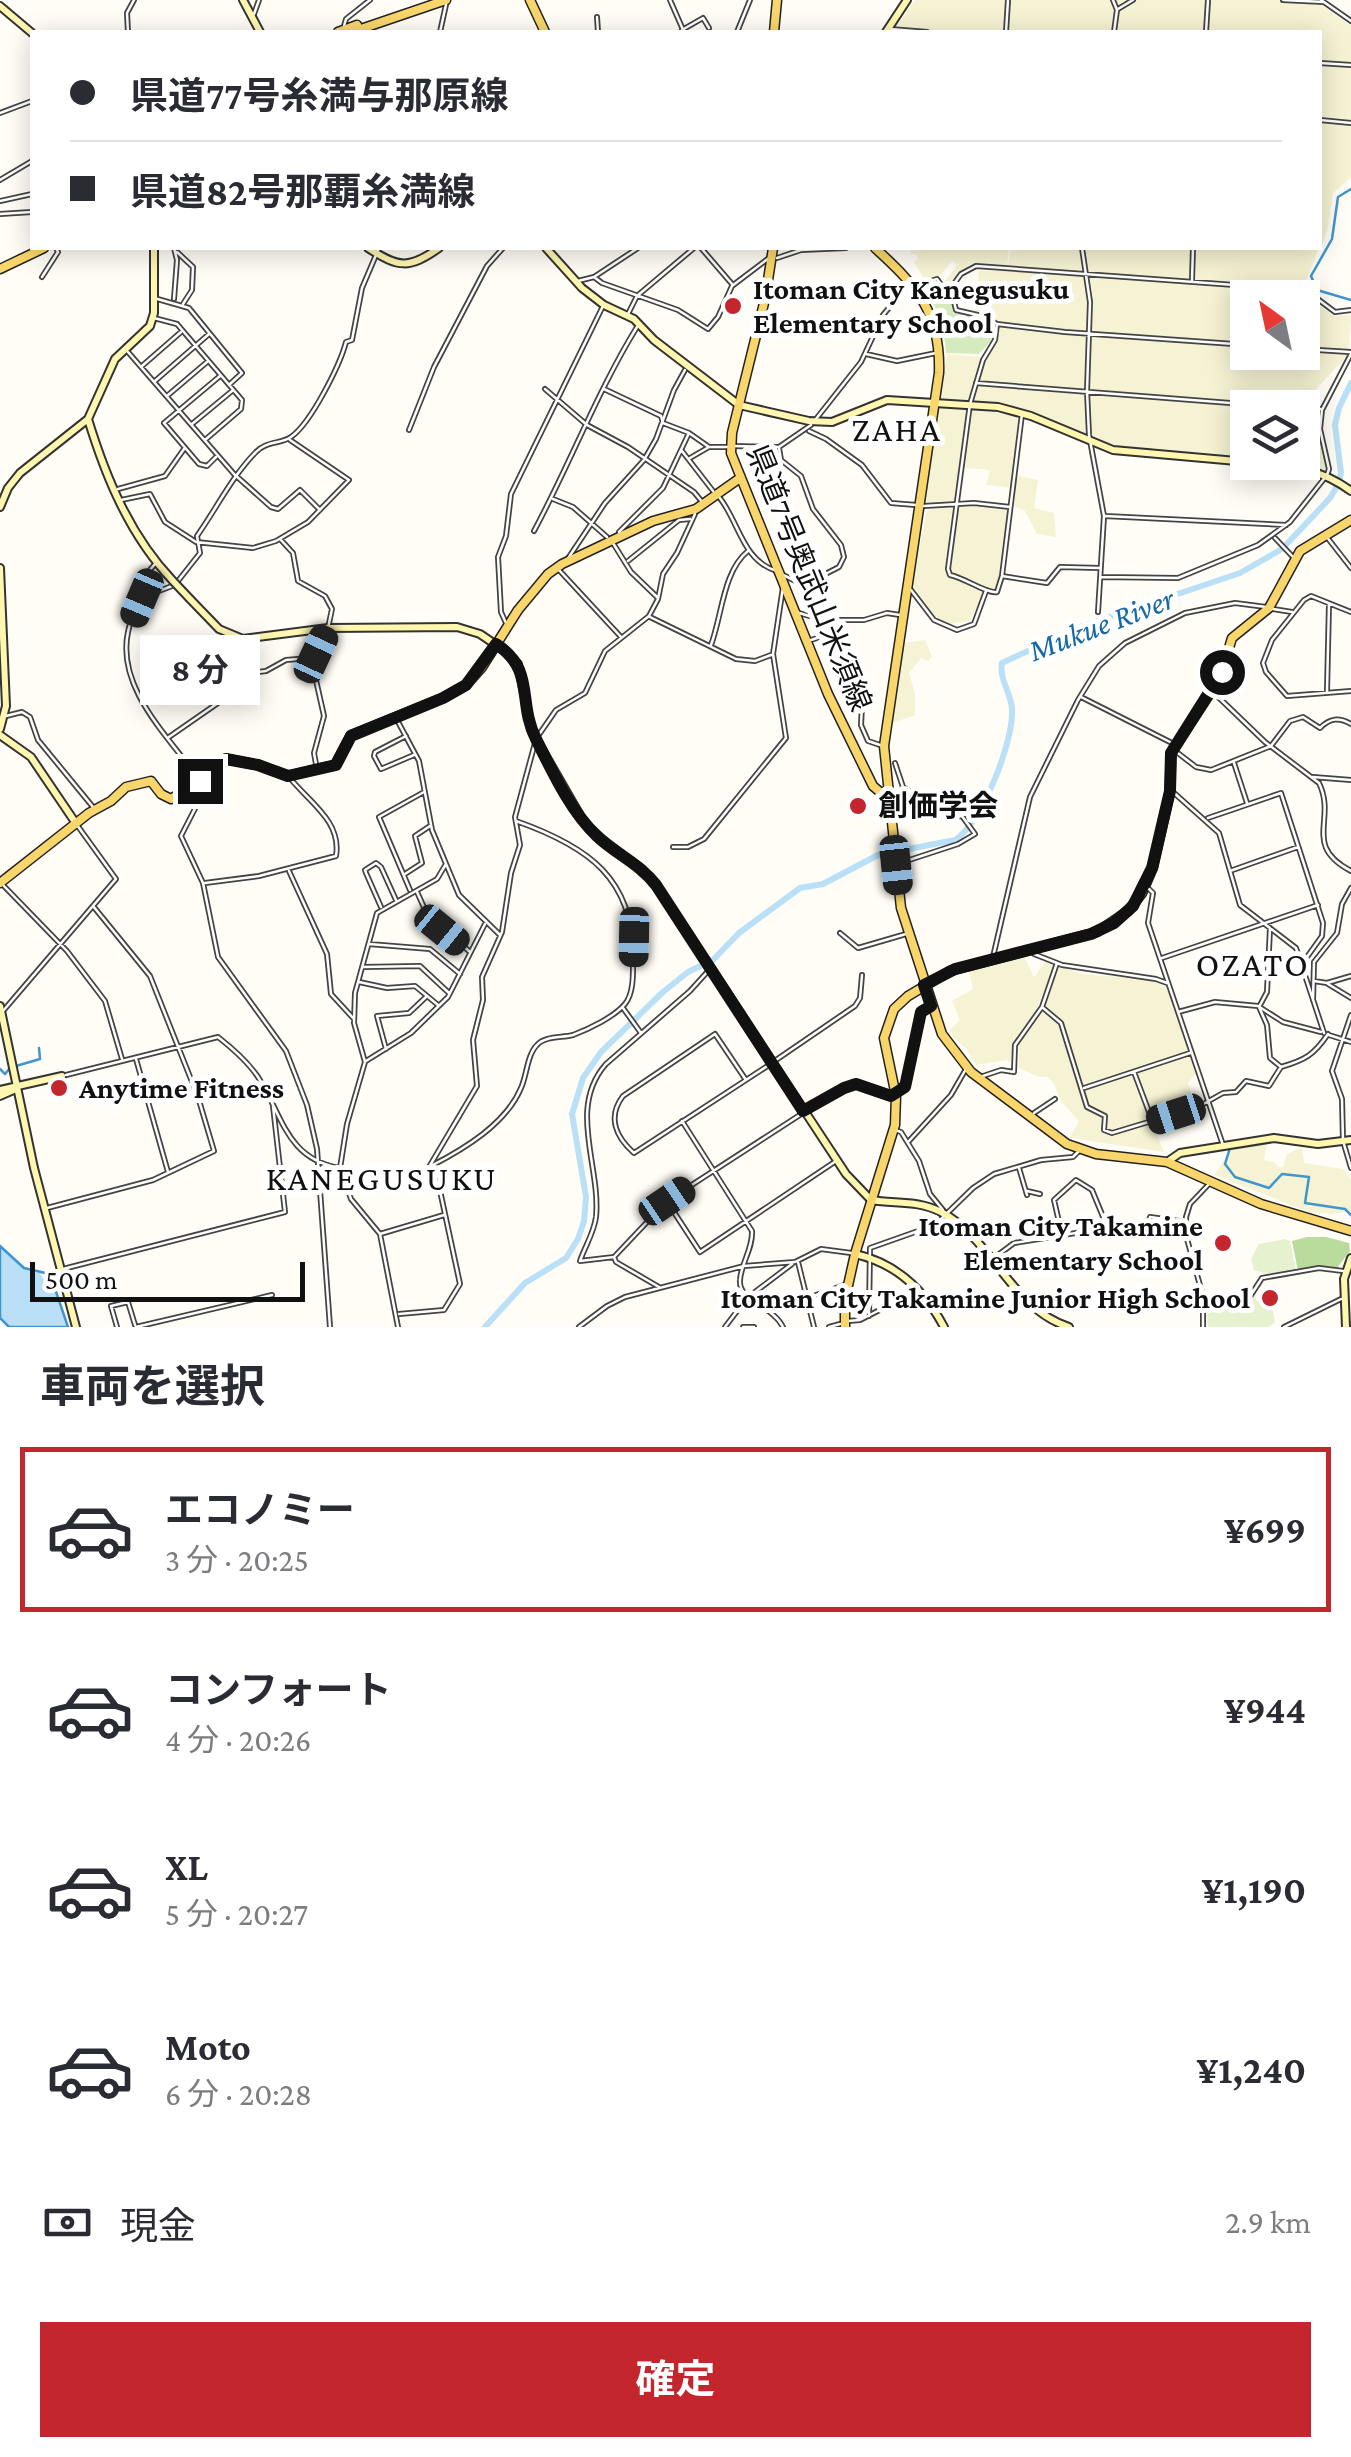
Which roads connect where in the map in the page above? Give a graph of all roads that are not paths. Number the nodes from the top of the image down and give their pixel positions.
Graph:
1 (126, 0) edge
2 (134, 0) edge
3 (243, 0) edge
4 (258, 0) edge
5 (370, 0) edge
6 (431, 0) edge
7 (447, 0) edge
8 (530, 0) edge
9 (750, 0) edge
10 (776, 0) edge
11 (907, 0) edge
12 (1008, 0) edge
13 (1113, 0) edge
14 (1133, 0) edge
15 (1208, 0) edge
16 (1283, 0) edge
17 (670, 1) edge
18 (1323, 1) edge
19 (130, 5) junction
20 (0, 6) edge
21 (1117, 10) junction
22 (254, 16) junction
23 (596, 16) dead end
24 (1351, 21) edge
25 (710, 28) dead end
26 (126, 30) edge
27 (259, 30) edge
28 (346, 30) edge
29 (351, 30) edge
30 (352, 30) edge
31 (440, 30) edge
32 (544, 30) edge
33 (598, 30) edge
34 (683, 30) edge
35 (685, 30) edge
36 (738, 30) edge
37 (774, 30) edge
38 (888, 30) edge
39 (1006, 30) edge
40 (1114, 30) edge
41 (1206, 30) edge
42 (30, 31) edge
43 (1322, 63) edge
44 (1351, 65) edge
45 (30, 102) edge
46 (0, 113) edge
47 (1322, 120) edge
48 (1351, 123) edge
49 (30, 163) edge
50 (0, 180) edge
51 (30, 194) edge
52 (0, 201) edge
53 (30, 212) edge
54 (0, 214) edge
55 (30, 249) edge
56 (39, 250) edge
57 (58, 250) edge
58 (154, 250) edge
59 (176, 250) edge
60 (378, 250) edge
61 (434, 250) edge
62 (502, 250) edge
63 (548, 250) edge
64 (635, 250) edge
65 (692, 250) edge
66 (703, 250) edge
67 (773, 250) edge
68 (801, 250) edge
69 (880, 250) edge
70 (1082, 250) edge
71 (1194, 250) edge
72 (773, 258) junction
73 (0, 266) edge
74 (1088, 274) junction
75 (42, 277) dead end
76 (594, 277) junction
77 (576, 282) junction
78 (1192, 282) junction
79 (733, 285) junction
80 (912, 285) junction
81 (950, 288) junction
82 (638, 296) junction
83 (154, 298) junction
84 (174, 301) junction
85 (184, 304) junction
86 (604, 304) junction
87 (1351, 310) edge
88 (628, 316) junction
89 (154, 318) junction
90 (639, 323) junction
91 (998, 324) junction
92 (183, 331) junction
93 (210, 334) junction
94 (1091, 334) junction
95 (1230, 344) edge
96 (195, 346) junction
97 (125, 349) junction
98 (1320, 350) edge
99 (864, 353) junction
100 (940, 353) junction
101 (1351, 353) edge
102 (208, 361) junction
103 (688, 364) junction
104 (140, 367) junction
105 (221, 375) junction
106 (154, 382) junction
107 (975, 383) junction
108 (228, 384) junction
109 (544, 389) dead end
110 (233, 390) junction
111 (604, 390) junction
112 (1087, 391) junction
113 (166, 396) junction
114 (556, 401) junction
115 (934, 402) junction
116 (1230, 403) edge
117 (970, 404) junction
118 (738, 405) junction
119 (1322, 410) joint
120 (179, 411) junction
121 (1023, 413) junction
122 (88, 419) junction
123 (814, 422) junction
124 (663, 423) junction
125 (587, 425) junction
126 (191, 426) junction
127 (408, 430) dead end
128 (806, 430) junction
129 (689, 433) junction
130 (289, 439) junction
131 (204, 441) junction
132 (1090, 442) junction
133 (730, 446) junction
134 (780, 446) junction
135 (709, 447) junction
136 (185, 448) junction
137 (682, 450) junction
138 (217, 456) junction
139 (689, 459) junction
140 (644, 460) junction
141 (1230, 461) edge
142 (1320, 473) edge
143 (238, 476) junction
144 (1329, 476) junction
145 (669, 478) junction
146 (740, 478) junction
147 (114, 490) junction
148 (1349, 490) edge
149 (716, 494) junction
150 (552, 498) junction
151 (120, 500) junction
152 (957, 502) junction
153 (918, 505) junction
154 (700, 506) junction
155 (0, 507) edge
156 (1012, 508) junction
157 (321, 511) junction
158 (1104, 516) junction
159 (678, 518) junction
160 (692, 519) junction
161 (1351, 520) edge
162 (591, 524) junction
163 (1286, 526) junction
164 (534, 531) dead end
165 (1326, 535) junction
166 (1275, 537) junction
167 (280, 539) junction
168 (615, 539) junction
169 (196, 542) junction
170 (749, 550) junction
171 (1290, 555) junction
172 (567, 561) junction
173 (156, 562) junction
174 (626, 563) junction
175 (558, 567) junction
176 (0, 568) edge
177 (1102, 568) junction
178 (1351, 568) edge
179 (779, 573) junction
180 (1002, 576) junction
181 (1101, 576) junction
182 (784, 586) junction
183 (906, 586) junction
184 (986, 590) junction
185 (142, 598) junction
186 (658, 598) junction
187 (1329, 604) junction
188 (1269, 608) junction
189 (795, 612) junction
190 (1098, 612) dead end
191 (1292, 612) junction
192 (1351, 612) edge
193 (902, 615) junction
194 (648, 616) junction
195 (507, 624) junction
196 (328, 628) junction
197 (622, 638) junction
198 (806, 641) junction
199 (496, 644) junction
200 (710, 646) junction
201 (772, 654) junction
202 (311, 658) junction
203 (1212, 691) junction
204 (1351, 691) edge
205 (1326, 692) junction
206 (1080, 696) junction
207 (2, 716) edge
208 (394, 716) junction
209 (1351, 724) edge
210 (0, 732) edge
211 (406, 736) junction
212 (169, 737) junction
213 (536, 740) junction
214 (884, 746) junction
215 (1271, 746) junction
216 (1174, 747) junction
217 (415, 754) junction
218 (1234, 762) junction
219 (895, 763) dead end
220 (318, 769) junction
221 (288, 776) junction
222 (1312, 777) junction
223 (1351, 780) edge
224 (200, 781) junction
225 (903, 787) junction
226 (1170, 791) junction
227 (426, 792) junction
228 (888, 792) junction
229 (889, 804) junction
230 (1247, 804) junction
231 (95, 809) junction
232 (1207, 820) junction
233 (515, 821) junction
234 (74, 822) junction
235 (432, 826) junction
236 (672, 847) dead end
237 (1300, 847) junction
238 (895, 863) junction
239 (446, 864) junction
240 (288, 869) junction
241 (1229, 872) junction
242 (1351, 872) edge
243 (403, 875) junction
244 (0, 883) edge
245 (204, 883) junction
246 (1145, 886) junction
247 (1351, 888) edge
248 (413, 892) junction
249 (396, 900) junction
250 (1318, 905) junction
251 (93, 906) junction
252 (382, 908) junction
253 (486, 923) junction
254 (1269, 925) junction
255 (840, 933) dead end
256 (908, 934) junction
257 (501, 936) junction
258 (368, 944) junction
259 (61, 946) junction
260 (1030, 950) junction
261 (470, 952) junction
262 (1160, 958) junction
263 (994, 959) junction
264 (1057, 963) junction
265 (1301, 965) junction
266 (361, 967) junction
267 (711, 968) junction
268 (460, 974) junction
269 (862, 975) dead end
270 (1351, 976) edge
271 (1313, 981) junction
272 (358, 982) junction
273 (1326, 983) junction
274 (1168, 984) junction
275 (924, 985) junction
276 (450, 994) junction
277 (427, 996) junction
278 (1351, 998) edge
279 (1312, 1001) junction
280 (439, 1006) junction
281 (931, 1006) junction
282 (1042, 1006) junction
283 (623, 1007) junction
284 (1260, 1007) junction
285 (1, 1008) edge
286 (1178, 1012) junction
287 (1351, 1015) edge
288 (354, 1019) junction
289 (640, 1032) junction
290 (1326, 1033) junction
291 (1342, 1040) junction
292 (1351, 1042) edge
293 (177, 1046) junction
294 (386, 1050) junction
295 (1192, 1052) junction
296 (135, 1057) junction
297 (122, 1060) junction
298 (365, 1062) junction
299 (772, 1063) junction
300 (1281, 1067) junction
301 (966, 1068) junction
302 (1134, 1072) junction
303 (62, 1076) joint
304 (980, 1079) junction
305 (746, 1080) junction
306 (16, 1088) junction
307 (1082, 1089) junction
308 (0, 1093) edge
309 (895, 1093) junction
310 (1055, 1100) dead end
311 (1207, 1102) junction
312 (274, 1103) junction
313 (803, 1111) junction
314 (1028, 1117) junction
315 (682, 1121) junction
316 (1153, 1122) junction
317 (895, 1130) junction
318 (1347, 1140) edge
319 (908, 1143) junction
320 (1224, 1146) junction
321 (1080, 1150) junction
322 (837, 1160) junction
323 (1167, 1162) junction
324 (318, 1164) junction
325 (1018, 1166) junction
326 (430, 1167) junction
327 (340, 1168) junction
328 (1351, 1168) edge
329 (714, 1170) junction
330 (168, 1173) junction
331 (1211, 1181) junction
332 (1040, 1194) dead end
333 (871, 1200) junction
334 (667, 1201) junction
335 (46, 1208) junction
336 (446, 1214) junction
337 (947, 1215) junction
338 (746, 1221) junction
339 (1186, 1222) junction
340 (1106, 1226) junction
341 (1351, 1231) edge
342 (380, 1234) junction
343 (1062, 1235) junction
344 (855, 1254) junction
345 (614, 1257) junction
346 (870, 1258) junction
347 (1351, 1258) edge
348 (992, 1260) junction
349 (796, 1261) junction
350 (744, 1266) junction
351 (61, 1269) junction
352 (1345, 1272) junction
353 (848, 1284) junction
354 (660, 1288) junction
355 (918, 1290) junction
356 (127, 1294) dead end
357 (272, 1295) dead end
358 (1251, 1295) dead end
359 (806, 1296) junction
360 (747, 1298) junction
361 (1343, 1299) junction
362 (128, 1302) junction
363 (772, 1311) junction
364 (395, 1314) junction
365 (869, 1316) junction
366 (845, 1325) edge
367 (76, 1327) edge
368 (117, 1327) edge
369 (136, 1327) edge
370 (330, 1327) edge
371 (398, 1327) edge
372 (579, 1327) edge
373 (725, 1327) edge
374 (743, 1327) edge
375 (754, 1327) edge
376 (782, 1327) edge
377 (814, 1327) edge
378 (829, 1327) edge
379 (944, 1327) edge
380 (1070, 1327) edge
381 (1204, 1327) edge
382 (1284, 1327) edge
383 (1346, 1327) edge

1 - 19 street
2 - 19 street
3 - 22 street
4 - 22 street
5 - 28 street
6 - 29 main road
7 - 30 main road
7 - 31 street
8 - 32 main road
9 - 36 street
10 - 37 main road
11 - 38 street
12 - 39 street
13 - 21 street
14 - 21 street
15 - 41 street
16 - 18 street
17 - 34 street
18 - 24 street
19 - 26 street
20 - 42 street
21 - 40 street
22 - 27 street
23 - 33 street
25 - 35 street
43 - 44 street
45 - 46 street
47 - 48 street
49 - 50 street
51 - 52 street
53 - 54 street
55 - 73 main road
56 - 73 main road
57 - 75 street
58 - 83 street
59 - 84 street
59 - 85 street
60 - 61 street
60 - 130 street
62 - 127 street
63 - 77 street
64 - 76 street
65 - 82 street
66 - 79 street
67 - 72 main road, 県道7号奥武山米須線
68 - 72 street
69 - 80 main road, 県道7号奥武山米須線
70 - 74 street
71 - 78 street
72 - 79 street
72 - 118 main road, 県道7号奥武山米須線
74 - 78 street
74 - 81 street
74 - 94 street
76 - 77 street
76 - 82 street
77 - 86 street
78 - 87 street
79 - 82 street
80 - 81 street
80 - 99 street
80 - 100 main road, 県道7号奥武山米須線
81 - 91 street
82 - 88 street
83 - 84 street
83 - 89 street
84 - 85 street
85 - 93 street
86 - 88 street
86 - 114 street
88 - 90 street
89 - 92 street
89 - 97 street
90 - 103 street
90 - 111 street
91 - 94 street
91 - 107 street
92 - 96 street
92 - 104 street
93 - 96 street
93 - 108 street
94 - 95 street
94 - 112 street
96 - 102 street
96 - 106 street
97 - 104 street
97 - 122 street
98 - 101 street
99 - 100 street
99 - 123 street
100 - 115 main road, 県道7号奥武山米須線
101 - 119 street
102 - 105 street
102 - 113 street
103 - 118 street
103 - 124 street
104 - 106 street
105 - 108 street
105 - 120 street
106 - 113 street
107 - 112 street
107 - 117 street
108 - 110 street
109 - 114 street
110 - 126 street
110 - 131 street
111 - 124 street
111 - 125 street
112 - 116 street
112 - 132 street
113 - 120 street
114 - 125 street
114 - 195 street
115 - 117 street
115 - 123 street
115 - 153 main road, 県道7号奥武山米須線
117 - 121 street
117 - 152 street
118 - 123 street
118 - 133 main road, 県道7号奥武山米須線
119 - 144 street
120 - 126 street
120 - 136 street
121 - 132 street
121 - 156 street
122 - 147 street
122 - 155 street
123 - 128 street
124 - 129 street
124 - 140 street
125 - 140 street
125 - 150 street
126 - 131 street
128 - 134 street
128 - 153 street
129 - 135 street
129 - 137 street
130 - 143 street
130 - 157 street
131 - 138 street
132 - 141 street
132 - 158 street
133 - 134 street
133 - 135 street
133 - 146 main road, 県道7号奥武山米須線
134 - 179 street
135 - 139 street
136 - 138 street
136 - 147 street
137 - 139 street
137 - 145 street
138 - 143 street
139 - 149 street
140 - 145 street
140 - 162 street
142 - 144 street
143 - 157 street
143 - 169 street
144 - 148 street
144 - 163 street
145 - 154 street
145 - 168 street
146 - 149 main road
146 - 179 main road, 県道7号奥武山米須線
147 - 151 street
149 - 154 main road
149 - 170 street
150 - 162 street
150 - 164 street
151 - 169 street
151 - 173 street
152 - 153 street
152 - 156 street
152 - 184 street
153 - 183 main road, 県道7号奥武山米須線
154 - 159 main road
154 - 160 street
156 - 180 street
157 - 167 street
158 - 163 street
158 - 177 street
159 - 160 street
159 - 168 main road
159 - 174 street
160 - 186 street
161 - 165 main road
162 - 168 street
162 - 172 street
163 - 166 street
165 - 171 main road
165 - 178 street
166 - 171 street
166 - 181 street
167 - 169 street
167 - 196 street
168 - 172 main road
168 - 174 street
169 - 185 street
170 - 179 street
170 - 200 street
171 - 188 main road
172 - 175 main road
173 - 185 street
173 - 196 street, bridge
174 - 186 street
175 - 195 main road
175 - 197 street
176 - 207 street
177 - 180 street
177 - 181 street
179 - 182 main road, 県道7号奥武山米須線
180 - 184 street
181 - 190 street
182 - 189 main road, 県道7号奥武山米須線
182 - 201 street
183 - 184 street
183 - 193 main road, 県道7号奥武山米須線
185 - 212 street
186 - 194 street
187 - 191 street
187 - 192 street
187 - 205 street
188 - 191 street
188 - 203 main road
188 - 206 street
189 - 193 street
189 - 198 main road, 県道7号奥武山米須線
191 - 205 street
193 - 214 main road, 県道7号奥武山米須線
194 - 197 street
194 - 200 street
195 - 199 main road
196 - 199 street
196 - 202 street
197 - 213 street
198 - 214 street
198 - 228 main road, 県道7号奥武山米須線
199 - 208 main road
199 - 213 street
200 - 201 street
201 - 236 street
202 - 212 street
202 - 220 street
203 - 215 street
203 - 216 main road
204 - 205 street
206 - 216 street
206 - 263 street
207 - 210 street
207 - 231 street
208 - 211 street
208 - 220 main road
209 - 215 street
210 - 234 street
211 - 217 street
211 - 217 street
212 - 224 street
213 - 233 street
213 - 267 street
214 - 228 main road, 県道7号奥武山米須線
215 - 218 street
215 - 222 street
216 - 218 street
216 - 226 main road
217 - 227 street
218 - 230 street
219 - 225 street
220 - 221 main road
221 - 224 main road
221 - 240 street
222 - 223 street
222 - 242 street
224 - 231 main road
224 - 245 street
225 - 229 street
225 - 238 street
226 - 232 street
226 - 246 main road
227 - 235 street
227 - 243 street
228 - 229 main road, 県道7号奥武山米須線
229 - 238 main road, 県道7号奥武山米須線
230 - 232 street
230 - 237 street
231 - 234 main road
232 - 241 street
233 - 257 street
233 - 283 street
234 - 244 main road
234 - 251 street
235 - 239 street
235 - 243 street
237 - 241 street
237 - 250 street
238 - 256 main road, 県道7号奥武山米須線
239 - 248 street
239 - 253 street
240 - 245 street
240 - 288 street
241 - 254 street
243 - 248 street
244 - 259 street
245 - 324 street
246 - 260 main road
246 - 262 street
247 - 271 street
248 - 249 street
248 - 261 street
249 - 252 street
249 - 252 street
250 - 254 street
250 - 265 street
251 - 259 street
251 - 293 street
252 - 258 street
253 - 257 street
253 - 261 street
254 - 262 street
254 - 265 street
254 - 284 street
255 - 256 street
256 - 275 main road, 県道7号奥武山米須線
257 - 326 street
258 - 266 street
258 - 268 street
259 - 285 street
259 - 297 street
260 - 263 main road
260 - 264 street
261 - 268 street
262 - 274 street
263 - 275 main road
264 - 274 street
264 - 282 street
265 - 279 street
266 - 272 street
266 - 276 street
267 - 289 street
267 - 299 street
268 - 276 street
269 - 299 street
270 - 273 street
271 - 273 street
271 - 279 street
272 - 277 street
272 - 288 street
273 - 278 street
274 - 286 street
275 - 281 main road, 県道7号奥武山米須線
275 - 309 main road
276 - 280 street
277 - 280 street
277 - 294 street
279 - 290 street
280 - 294 street
281 - 301 main road, 県道7号奥武山米須線
281 - 309 street
282 - 304 street
282 - 307 street
283 - 289 street
283 - 326 street
284 - 286 street
284 - 290 street
284 - 300 street
285 - 306 street
286 - 295 street
287 - 291 street
288 - 298 street
289 - 345 street
290 - 291 street
290 - 300 street
291 - 292 street
291 - 318 street
293 - 296 street
293 - 312 street
293 - 330 street
294 - 298 street
295 - 302 street
295 - 311 street
296 - 297 street
296 - 330 street
297 - 303 street
298 - 327 street
299 - 305 street
299 - 313 street
300 - 311 street
301 - 304 main road, 県道7号奥武山米須線
301 - 319 street
302 - 307 street
302 - 316 street
303 - 306 street
304 - 314 main road, 県道7号奥武山米須線
305 - 315 street
305 - 315 street
306 - 308 street
306 - 335 street
307 - 316 street
309 - 313 street
309 - 317 main road
310 - 314 street
311 - 316 street
311 - 320 street
312 - 324 street
312 - 351 street
313 - 322 street
313 - 329 street
314 - 321 main road, 県道7号奥武山米須線
315 - 329 street
317 - 319 street
317 - 333 main road
318 - 320 street
318 - 328 street
319 - 337 street
320 - 323 street
321 - 323 main road, 県道7号奥武山米須線
321 - 325 street
322 - 333 street
322 - 338 street
323 - 331 main road, 県道7号奥武山米須線
324 - 327 street
324 - 370 street
325 - 332 street
325 - 337 street
326 - 336 street
327 - 342 street
329 - 334 street
329 - 338 street
330 - 335 street
331 - 339 street
331 - 341 main road, 県道7号奥武山米須線
333 - 337 street
333 - 344 main road
334 - 338 street
334 - 345 street
335 - 351 street
336 - 342 street
336 - 364 street
337 - 346 street
337 - 348 street
338 - 350 street
339 - 340 street
339 - 381 street
340 - 343 street
340 - 343 street
342 - 364 street
343 - 348 street
344 - 346 street
344 - 349 street
344 - 353 main road
345 - 354 street
346 - 355 street
346 - 365 street
347 - 352 street
348 - 380 street
349 - 350 street
349 - 359 street
349 - 360 street
350 - 354 street
350 - 360 street
351 - 367 street
352 - 358 street
352 - 361 street
353 - 359 street
353 - 366 main road
354 - 372 street
355 - 365 street
355 - 379 street
356 - 362 street
357 - 369 street
359 - 363 street
359 - 377 street
360 - 363 street
360 - 373 street
361 - 382 street
361 - 383 street
362 - 368 street
362 - 369 street
363 - 376 street
364 - 371 street
365 - 366 street
366 - 378 street
374 - 375 street

